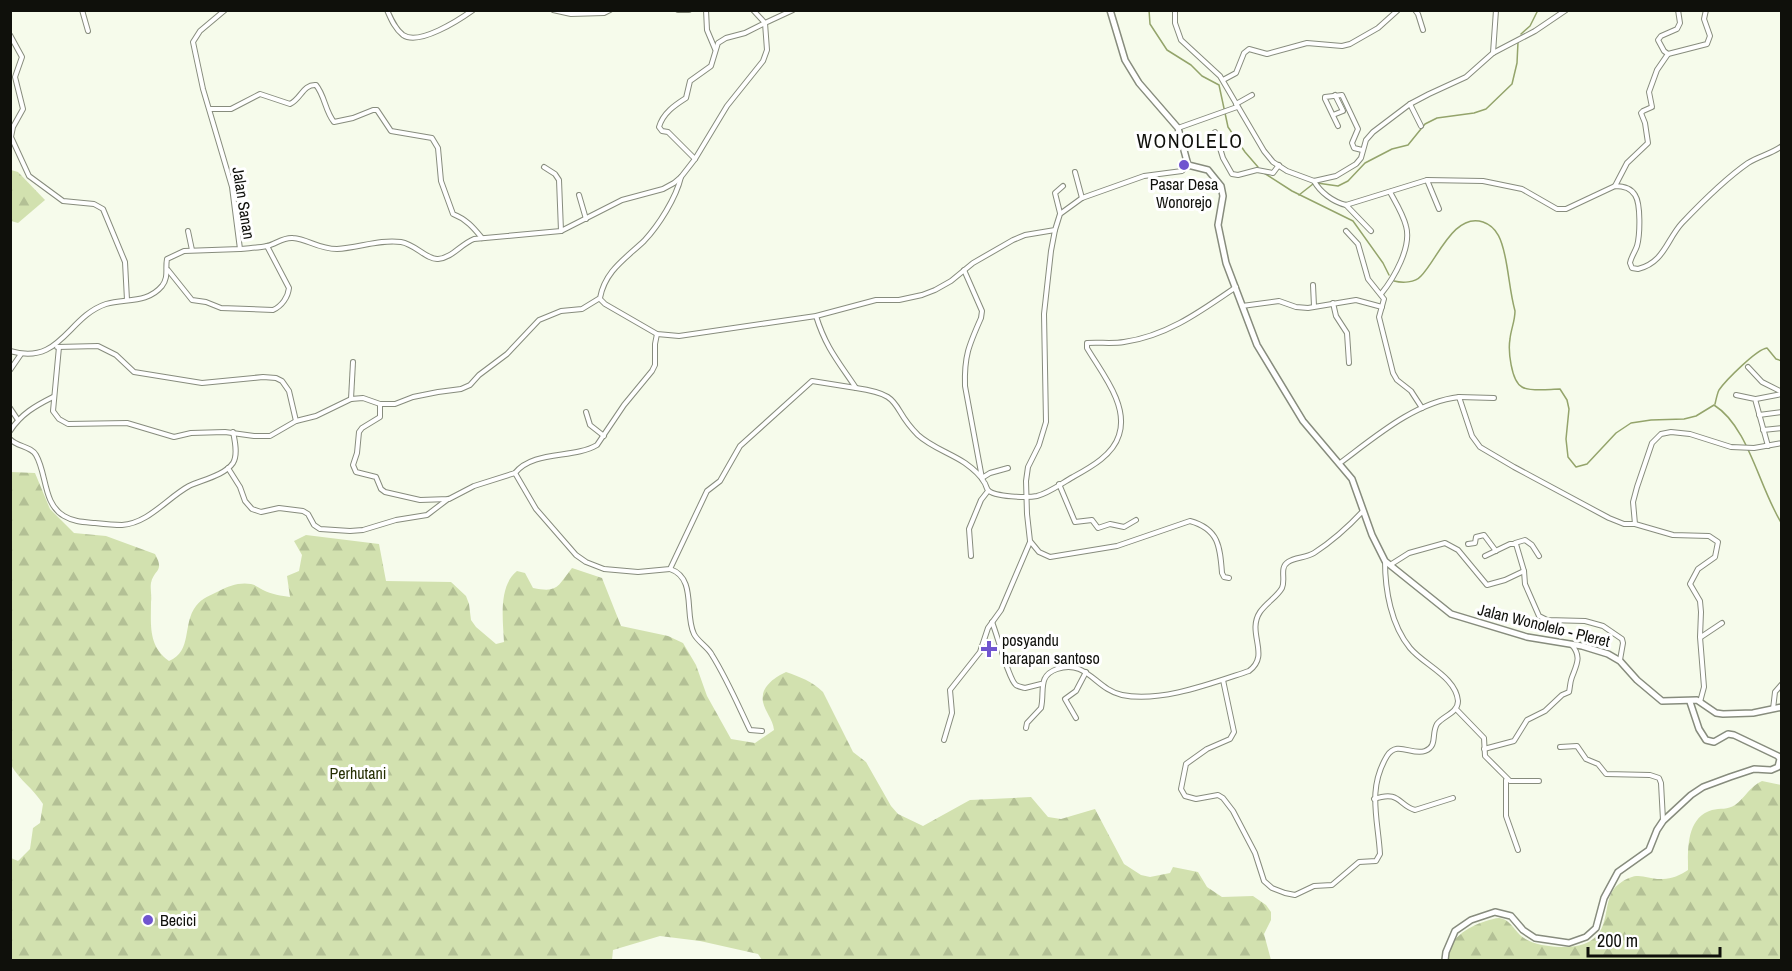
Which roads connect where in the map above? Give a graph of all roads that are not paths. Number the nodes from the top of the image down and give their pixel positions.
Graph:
1 (82, 10) edge
2 (225, 10) edge
3 (387, 10) edge
4 (473, 10) edge
5 (553, 10) edge
6 (610, 10) edge
7 (678, 10) edge
8 (689, 10) edge
9 (706, 10) edge
10 (753, 10) edge
11 (793, 10) edge
12 (1110, 10) edge
13 (1175, 10) edge
14 (1398, 10) edge
15 (1414, 10) edge
16 (1496, 10) edge
17 (1566, 10) edge
18 (1678, 10) edge
19 (1706, 10) edge
20 (765, 23) junction
21 (1423, 30) dead end
22 (88, 31) dead end
23 (10, 35) edge
24 (715, 49) junction
25 (1493, 53) junction
26 (1668, 54) junction
27 (1223, 80) junction
28 (1252, 95) dead end
29 (1335, 95) junction
30 (1410, 104) junction
31 (1236, 106) junction
32 (210, 109) junction
33 (1333, 115) junction
34 (1338, 126) dead end
35 (1421, 126) dead end
36 (1178, 128) junction
37 (1215, 132) dead end
38 (1782, 146) edge
39 (1362, 150) junction
40 (695, 159) junction
41 (1188, 165) junction
42 (1279, 165) junction
43 (544, 167) dead end
44 (1076, 172) dead end
45 (681, 177) junction
46 (1314, 180) junction
47 (1427, 180) junction
48 (1063, 186) dead end
49 (1614, 186) junction
50 (1390, 192) junction
51 (579, 195) dead end
52 (1082, 198) junction
53 (1346, 205) junction
54 (1439, 210) dead end
55 (1060, 214) junction
56 (586, 219) junction
57 (1055, 230) junction
58 (188, 231) dead end
59 (561, 231) junction
60 (1346, 231) dead end
61 (1371, 231) dead end
62 (482, 238) junction
63 (267, 246) junction
64 (240, 249) junction
65 (192, 250) junction
66 (168, 270) junction
67 (964, 270) junction
68 (1313, 285) dead end
69 (1236, 287) junction
70 (1381, 294) junction
71 (600, 298) junction
72 (127, 300) junction
73 (1333, 303) junction
74 (1242, 306) junction
75 (1314, 306) junction
76 (1382, 307) junction
77 (816, 316) junction
78 (657, 334) junction
79 (59, 347) junction
80 (52, 348) junction
81 (10, 351) edge
82 (21, 354) junction
83 (352, 362) dead end
84 (1349, 363) dead end
85 (1748, 368) dead end
86 (10, 370) edge
87 (856, 388) junction
88 (1782, 393) edge
89 (1736, 395) dead end
90 (53, 397) junction
91 (1459, 397) junction
92 (1494, 398) dead end
93 (351, 399) junction
94 (1755, 399) junction
95 (380, 404) junction
96 (10, 408) edge
97 (1422, 408) junction
98 (586, 412) dead end
99 (1782, 412) edge
100 (1760, 415) junction
101 (18, 420) junction
102 (296, 421) junction
103 (1782, 428) edge
104 (1763, 430) junction
105 (10, 431) edge
106 (233, 432) junction
107 (604, 436) junction
108 (10, 439) edge
109 (1782, 443) edge
110 (1768, 446) junction
111 (1340, 463) junction
112 (227, 468) junction
113 (1008, 468) dead end
114 (515, 473) junction
115 (982, 478) junction
116 (1059, 484) junction
117 (988, 491) junction
118 (1026, 496) junction
119 (449, 499) junction
120 (1363, 511) junction
121 (1136, 520) dead end
122 (1635, 524) junction
123 (1030, 541) junction
124 (1514, 543) junction
125 (1468, 544) dead end
126 (1496, 550) junction
127 (971, 556) dead end
128 (1485, 556) dead end
129 (1539, 556) dead end
130 (1388, 563) junction
131 (670, 568) junction
132 (1524, 571) junction
133 (1229, 578) dead end
134 (992, 622) junction
135 (1722, 623) dead end
136 (1700, 637) junction
137 (1570, 644) junction
138 (1620, 661) junction
139 (1086, 672) junction
140 (1223, 680) junction
141 (1041, 684) junction
142 (1782, 684) edge
143 (1689, 702) junction
144 (1700, 702) junction
145 (1782, 707) edge
146 (1456, 709) junction
147 (1773, 709) junction
148 (1076, 718) dead end
149 (1026, 728) dead end
150 (762, 731) dead end
151 (944, 740) dead end
152 (1560, 747) dead end
153 (1484, 749) junction
154 (1506, 779) junction
155 (1539, 781) dead end
156 (1453, 798) dead end
157 (1374, 799) junction
158 (1663, 821) junction
159 (1518, 850) dead end
160 (1445, 960) edge

1 - 22 street
2 - 32 street, Jalan Sanan
3 - 4 street
5 - 6 street
7 - 8 street
9 - 24 street
10 - 20 street
11 - 20 street
12 - 36 main road
13 - 27 street
14 - 27 street
15 - 21 street
16 - 25 street
17 - 25 street
18 - 26 street
19 - 26 street
20 - 24 street
20 - 40 street
23 - 72 street
24 - 40 street
25 - 30 street
26 - 49 street
27 - 31 street
28 - 31 street
29 - 33 street
29 - 33 street
29 - 39 street
30 - 35 street
30 - 39 street
31 - 36 street
31 - 42 street
32 - 62 street
32 - 64 street, Jalan Sanan
33 - 34 street
36 - 41 main road
37 - 42 street
38 - 49 street
39 - 46 street
40 - 45 street
41 - 52 street
41 - 69 main road, Jalan Wonolelo - Pleret
42 - 46 street
43 - 59 street
44 - 52 street
45 - 56 street
45 - 71 street
46 - 53 street
47 - 49 street
47 - 50 street
47 - 54 street
48 - 55 street
50 - 53 street
50 - 70 street
51 - 56 street
52 - 55 street
53 - 61 street
55 - 57 street
56 - 59 street
57 - 67 street
57 - 118 street
58 - 65 street
59 - 62 street
60 - 70 street
62 - 63 street
63 - 64 street
63 - 66 street
64 - 65 street, Jalan Sanan
65 - 66 street, Jalan Sanan
66 - 72 street, Jalan Sanan
67 - 77 street
67 - 115 street
68 - 75 street
69 - 74 main road, Jalan Wonolelo - Pleret
69 - 116 street
70 - 76 street
71 - 78 street
71 - 95 street
72 - 80 street, Jalan Sanan
73 - 75 street
73 - 76 street
73 - 84 street
74 - 75 street
74 - 111 main road, Jalan Wonolelo - Pleret
76 - 97 street
77 - 78 street
77 - 87 street
78 - 107 street
79 - 80 street
79 - 90 street
79 - 102 street
80 - 82 street
81 - 82 street
82 - 86 street
83 - 93 street
85 - 88 street
87 - 115 street
87 - 131 street
88 - 94 street
89 - 94 street
90 - 101 street
90 - 106 street
91 - 92 street
91 - 97 street
91 - 122 street
93 - 95 street
93 - 102 street
94 - 100 street
95 - 119 street
96 - 101 street
97 - 111 street
98 - 107 street
99 - 100 street
100 - 104 street
101 - 105 street
102 - 106 street
103 - 104 street
104 - 110 street
106 - 112 street
107 - 114 street
108 - 112 street
109 - 110 street
110 - 122 street
111 - 120 main road, Jalan Wonolelo - Pleret
112 - 119 street
113 - 115 street
114 - 119 street
114 - 131 street
115 - 117 street
116 - 118 street
116 - 121 street
117 - 118 street
117 - 127 street
118 - 123 street
120 - 130 main road, Jalan Wonolelo - Pleret
120 - 140 street
122 - 136 street
123 - 133 street
123 - 134 street
124 - 126 street
124 - 129 street
124 - 132 street
125 - 126 street
126 - 128 street
130 - 132 street
130 - 137 main road, Jalan Wonolelo - Pleret
130 - 146 street
131 - 150 street
132 - 138 street
134 - 141 street
134 - 151 street
135 - 136 street
136 - 144 street
137 - 138 main road, Jalan Wonolelo - Pleret
137 - 153 street
138 - 143 main road, Jalan Wonolelo - Pleret
139 - 140 street
139 - 141 street
139 - 148 street
140 - 157 street
141 - 149 street
142 - 147 street
143 - 144 main road, Jalan Wonolelo - Pleret
143 - 158 main road
144 - 147 main road
145 - 147 main road
146 - 153 street
146 - 157 street
152 - 158 street
153 - 154 street
154 - 155 street
154 - 159 street
156 - 157 street
158 - 160 main road

